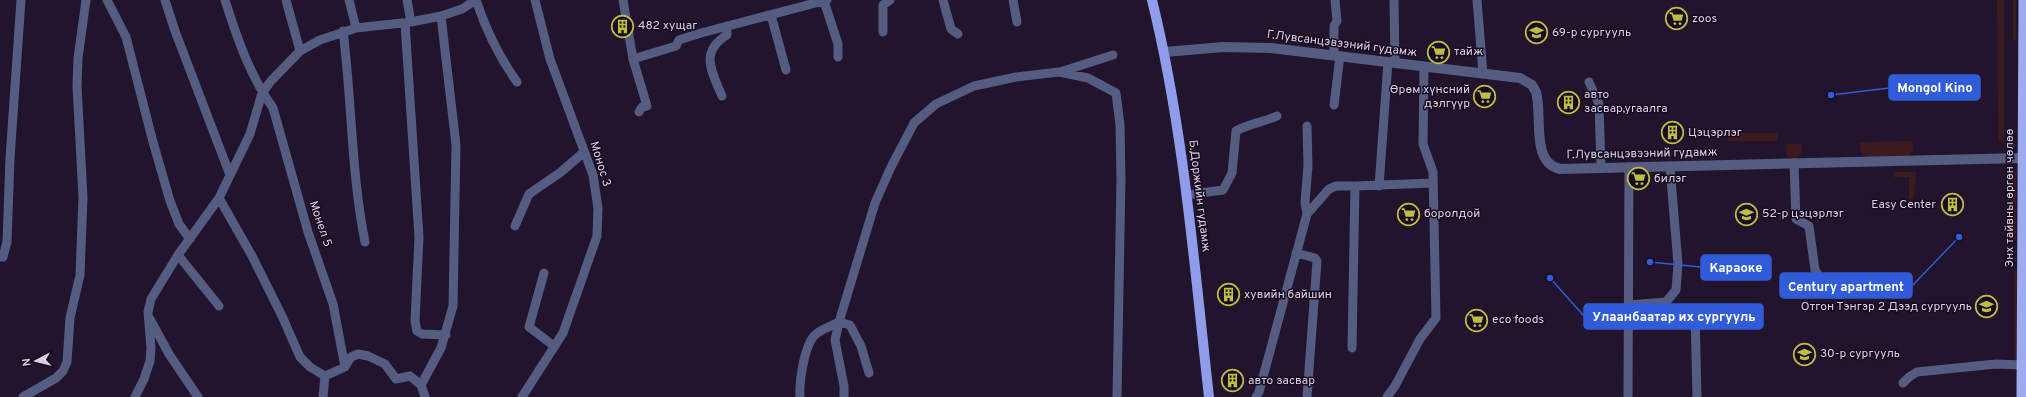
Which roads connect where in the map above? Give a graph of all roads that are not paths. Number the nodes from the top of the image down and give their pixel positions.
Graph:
1 (21, 0) edge
2 (86, 0) edge
3 (107, 0) edge
4 (165, 0) edge
5 (225, 0) edge
6 (286, 0) edge
7 (349, 0) edge
8 (407, 0) edge
9 (476, 0) edge
10 (535, 0) edge
11 (623, 0) edge
12 (826, 0) edge
13 (890, 0) edge
14 (943, 0) edge
15 (1013, 0) edge
16 (1152, 0) edge
17 (1335, 0) edge
18 (1394, 0) edge
19 (1477, 0) edge
20 (2024, 0) edge
21 (771, 15) junction
22 (441, 16) junction
23 (1017, 22) dead end
24 (408, 23) junction
25 (727, 26) junction
26 (356, 28) junction
27 (343, 31) junction
28 (883, 32) dead end
29 (958, 34) dead end
30 (300, 51) junction
31 (1165, 52) junction
32 (1113, 55) dead end
33 (1337, 55) junction
34 (838, 57) dead end
35 (633, 59) junction
36 (1392, 62) junction
37 (1424, 67) junction
38 (786, 70) dead end
39 (1059, 72) junction
40 (1483, 74) junction
41 (517, 82) dead end
42 (1589, 82) dead end
43 (262, 93) junction
44 (722, 96) dead end
45 (1334, 105) dead end
46 (639, 112) dead end
47 (1277, 116) dead end
48 (1308, 126) dead end
49 (584, 152) junction
50 (2023, 158) junction
51 (1794, 163) junction
52 (1629, 167) junction
53 (1670, 167) junction
54 (1600, 168) junction
55 (230, 175) junction
56 (1433, 183) junction
57 (1355, 186) junction
58 (1379, 186) junction
59 (1186, 195) junction
60 (219, 198) junction
61 (1307, 214) junction
62 (515, 226) dead end
63 (190, 239) junction
64 (365, 242) dead end
65 (1296, 254) junction
66 (178, 255) junction
67 (0, 257) edge
68 (544, 273) dead end
69 (1831, 294) dead end
70 (1629, 304) junction
71 (219, 306) dead end
72 (1695, 313) dead end
73 (149, 318) junction
74 (839, 322) junction
75 (2025, 324) edge
76 (446, 335) junction
77 (2026, 345) edge
78 (554, 346) junction
79 (1352, 348) dead end
80 (2023, 361) junction
81 (345, 367) junction
82 (869, 373) dead end
83 (325, 376) junction
84 (1903, 383) dead end
85 (421, 385) junction
86 (28, 396) edge
87 (135, 397) edge
88 (198, 397) edge
89 (323, 397) edge
90 (425, 397) edge
91 (522, 397) edge
92 (800, 397) edge
93 (844, 397) edge
94 (1117, 397) edge
95 (1209, 397) edge
96 (1256, 397) edge
97 (1307, 397) edge
98 (1387, 397) edge
99 (1628, 397) edge
100 (1696, 397) edge
101 (2022, 397) edge

1 - 67 street
2 - 86 street
3 - 63 street
4 - 55 street
5 - 43 street, Монел 5
6 - 30 street
7 - 26 street
8 - 24 street
9 - 22 street
9 - 41 street
10 - 49 street, Монос 3
11 - 35 street
12 - 21 street
12 - 34 street
13 - 28 street
14 - 29 street
15 - 23 street
16 - 31 main road, Б.Доржийн гудамж
17 - 33 street
18 - 36 street
19 - 40 street
20 - 50 highway, Энх тайвны өргөн чөлөө
21 - 25 street
21 - 38 street
22 - 24 street
22 - 76 street
24 - 26 street
24 - 76 street
25 - 35 street
25 - 44 street
26 - 27 street
27 - 30 street
27 - 64 street
30 - 43 street
31 - 33 street, Г.Лувсанцэвээний гудамж
31 - 59 main road, Б.Доржийн гудамж
32 - 39 street
33 - 36 street, Г.Лувсанцэвээний гудамж
33 - 45 street
35 - 46 street
36 - 37 street, Г.Лувсанцэвээний гудамж
36 - 58 street
37 - 40 street, Г.Лувсанцэвээний гудамж
37 - 56 street
39 - 74 street
39 - 94 street
40 - 54 street, Г.Лувсанцэвээний гудамж
42 - 54 street
43 - 55 street
43 - 81 street, Монел 5
47 - 59 street
48 - 61 street
49 - 62 street
49 - 78 street, Монос 3
50 - 51 street, Г.Лувсанцэвээний гудамж
50 - 75 highway, Энх тайвны өргөн чөлөө
51 - 53 street, Г.Лувсанцэвээний гудамж
51 - 69 street
52 - 53 street, Г.Лувсанцэвээний гудамж
52 - 54 street, Г.Лувсанцэвээний гудамж
52 - 70 street
53 - 70 street
55 - 60 street
56 - 58 street
56 - 98 street
57 - 58 street
57 - 61 street
57 - 79 street
59 - 95 main road, Б.Доржийн гудамж
60 - 63 street
60 - 83 street
61 - 65 street
63 - 66 street
65 - 96 street
65 - 97 street
66 - 71 street
66 - 73 street
68 - 78 street
70 - 99 street
72 - 100 street
73 - 87 street
73 - 88 street
74 - 82 street
74 - 92 street
74 - 93 street
75 - 80 highway, Энх тайвны өргөн чөлөө
76 - 85 street
77 - 80 highway
78 - 91 street, Монос 3
80 - 84 street
80 - 101 highway, Энх тайвны өргөн чөлөө
81 - 83 street
81 - 85 street
83 - 89 street
85 - 90 street

